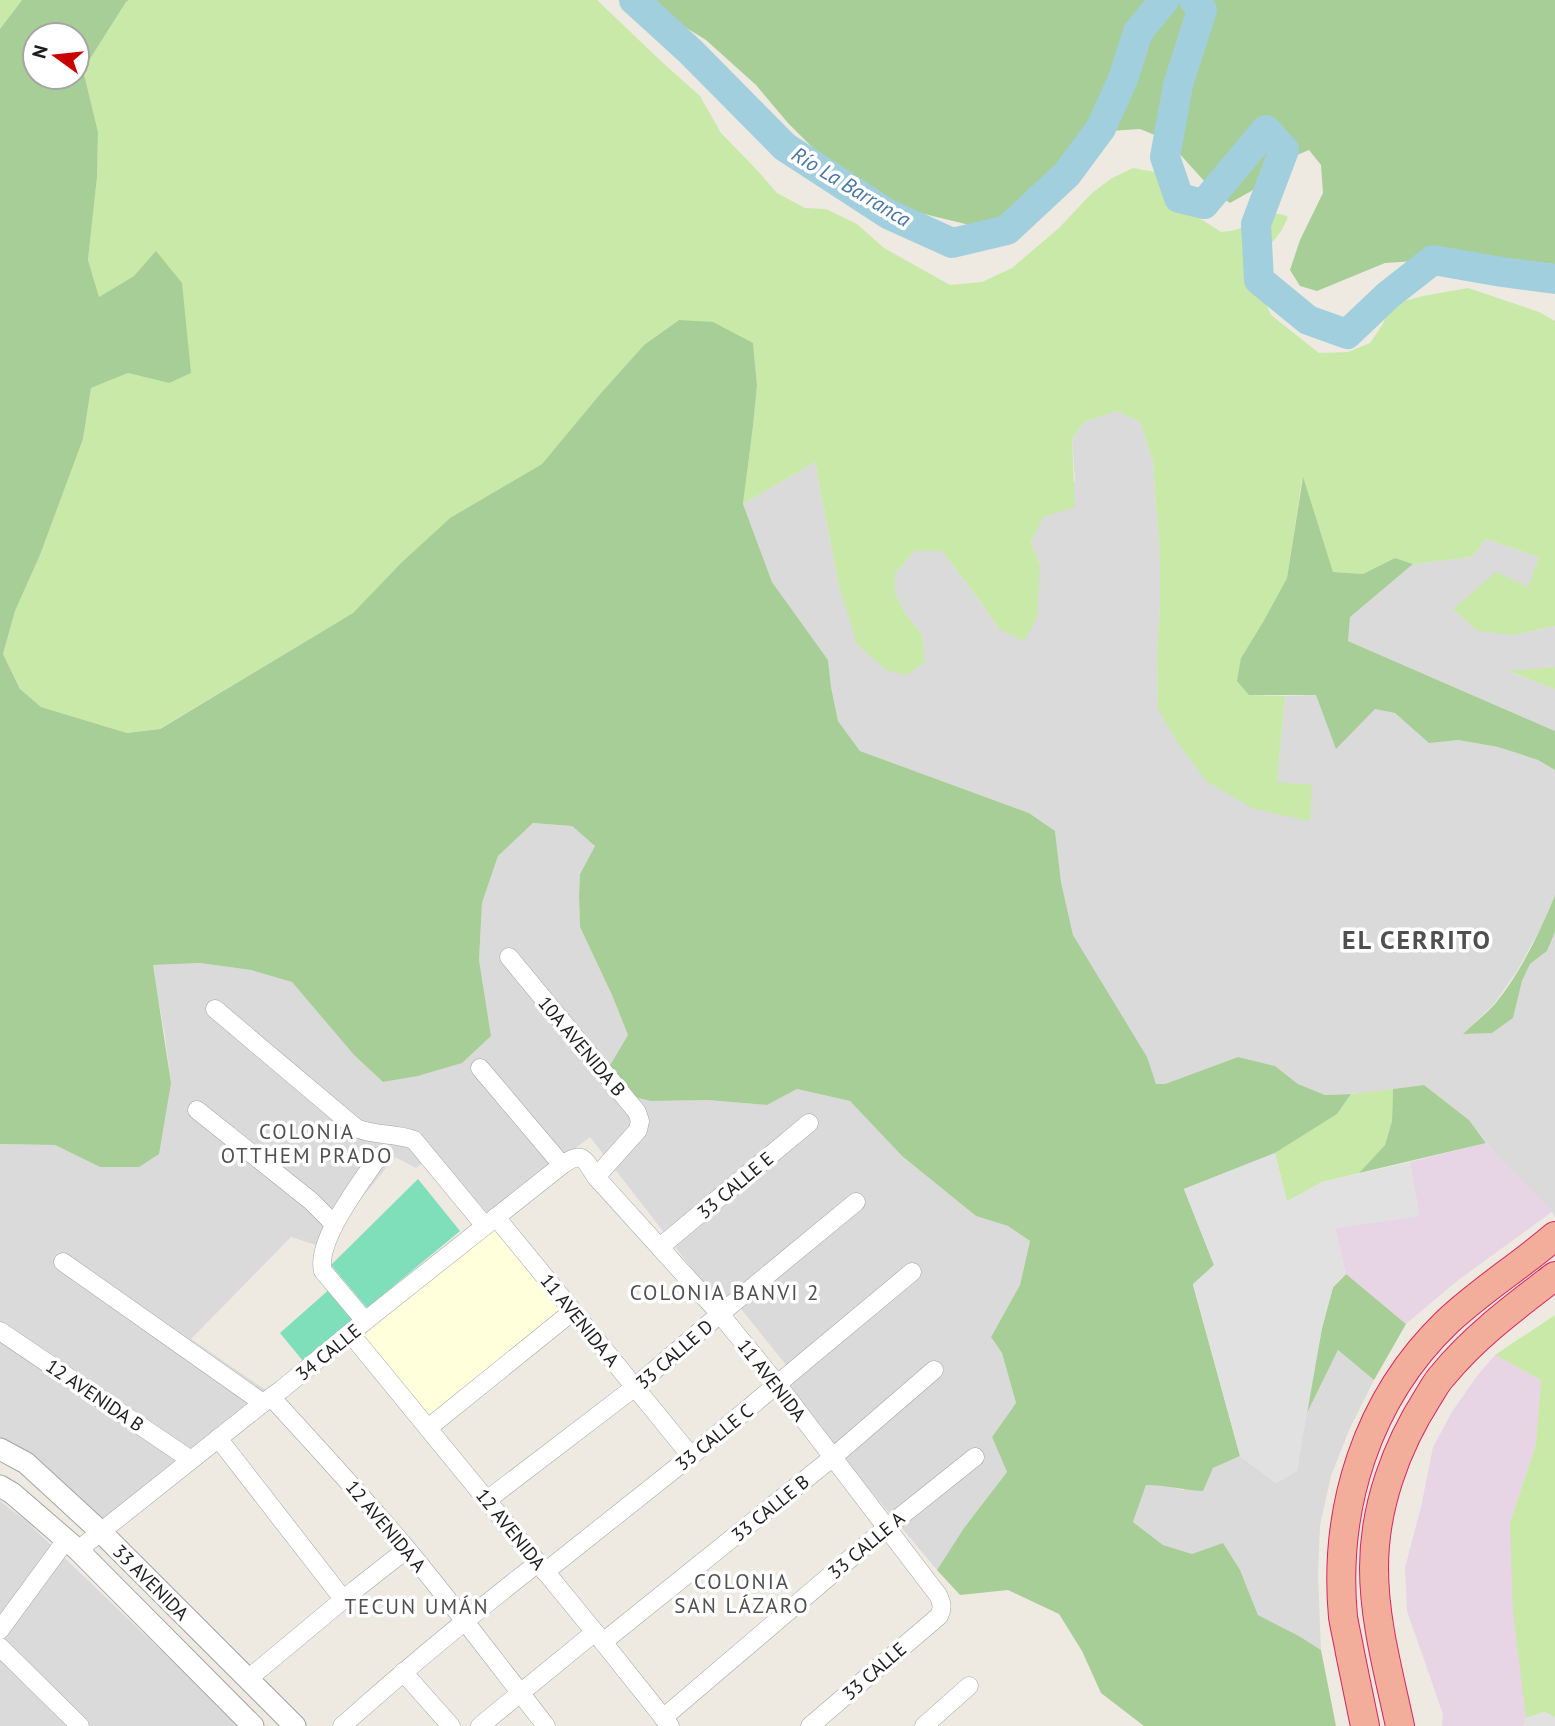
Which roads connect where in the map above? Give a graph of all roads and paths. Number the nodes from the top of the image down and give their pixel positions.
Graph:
1 (509, 957) dead end
2 (215, 1009) dead end
3 (480, 1068) dead end
4 (197, 1110) dead end
5 (809, 1122) dead end
6 (379, 1156) dead end
7 (579, 1157) joint
8 (562, 1164) junction
9 (596, 1177) junction
10 (856, 1202) dead end
11 (491, 1221) junction
12 (334, 1224) junction
13 (1549, 1241) edge
14 (660, 1247) junction
15 (63, 1262) dead end
16 (912, 1272) dead end
17 (1555, 1276) edge
18 (573, 1311) junction
19 (720, 1314) junction
20 (365, 1321) junction
21 (0, 1331) edge
22 (350, 1333) junction
23 (934, 1370) dead end
24 (777, 1384) junction
25 (635, 1387) junction
26 (267, 1400) junction
27 (428, 1428) junction
28 (218, 1438) junction
29 (0, 1449) edge
30 (691, 1456) junction
31 (975, 1457) dead end
32 (832, 1458) junction
33 (191, 1460) junction
34 (0, 1486) edge
35 (487, 1500) junction
36 (886, 1528) junction
37 (101, 1532) junction
38 (72, 1545) junction
39 (407, 1549) junction
40 (542, 1567) junction
41 (343, 1599) junction
42 (939, 1616) joint
43 (464, 1620) junction
44 (3, 1621) edge
45 (599, 1637) junction
46 (0, 1647) edge
47 (403, 1672) junction
48 (248, 1679) junction
49 (969, 1686) dead end
50 (521, 1693) junction
51 (832, 1720) edge
52 (666, 1722) edge
53 (249, 1725) edge
54 (80, 1726) edge
55 (295, 1726) edge
56 (342, 1726) edge
57 (451, 1726) edge
58 (480, 1726) edge
59 (546, 1726) edge
60 (810, 1726) edge
61 (924, 1726) edge
62 (1365, 1726) edge
63 (1400, 1726) edge

1 - 9 street, 10A AVENIDA B
2 - 11 street, 11 AVENIDA A
3 - 8 street
4 - 12 street
5 - 14 street, 33 CALLE E
6 - 12 street
7 - 8 street, 34 CALLE
7 - 9 street, 11 AVENIDA
8 - 11 street, 34 CALLE
9 - 14 street, 11 AVENIDA
10 - 19 street, 33 CALLE D
11 - 18 street, 11 AVENIDA A
11 - 20 street, 34 CALLE
12 - 20 street
13 - 62 highway
14 - 19 street, 11 AVENIDA
15 - 26 street, 12 AVENIDA A
16 - 24 street, 33 CALLE C
17 - 63 highway
18 - 25 street, 11 AVENIDA A
18 - 27 street
19 - 24 street, 11 AVENIDA
19 - 25 street, 33 CALLE D
20 - 22 street, 34 CALLE
21 - 33 street, 12 AVENIDA B
22 - 26 street, 34 CALLE
22 - 27 street, 12 AVENIDA
23 - 32 street, 33 CALLE B
24 - 30 street, 33 CALLE C
24 - 32 street, 11 AVENIDA
25 - 30 street, 11 AVENIDA A
25 - 35 street, 33 CALLE D
26 - 28 street, 34 CALLE
26 - 39 street, 12 AVENIDA A
27 - 35 street, 12 AVENIDA
28 - 33 street, 34 CALLE
28 - 41 street
29 - 37 street, 33 AVENIDA
30 - 40 street, 33 CALLE C
31 - 36 street, 33 CALLE A
32 - 36 street, 11 AVENIDA
32 - 45 street, 33 CALLE B
33 - 37 street, 34 CALLE
34 - 38 street, 33 AVENIDA
35 - 40 street, 12 AVENIDA
36 - 42 street, 11 AVENIDA
36 - 52 street, 33 CALLE A
37 - 38 street, 34 CALLE
37 - 48 street, 33 AVENIDA
38 - 44 street, 34 CALLE
38 - 53 street, 33 AVENIDA
39 - 41 street
39 - 43 street, 12 AVENIDA A
40 - 43 street, 33 CALLE C
40 - 45 street, 12 AVENIDA
41 - 48 street
42 - 51 street, 33 CALLE
43 - 47 street, 33 CALLE C
43 - 50 street, 12 AVENIDA A
45 - 50 street, 33 CALLE B
45 - 52 street, 12 AVENIDA
46 - 54 street
47 - 56 street, 33 CALLE C
47 - 57 street
48 - 55 street, 33 AVENIDA
49 - 61 street
50 - 58 street, 33 CALLE B
50 - 59 street, 12 AVENIDA A
51 - 60 street, 33 CALLE

